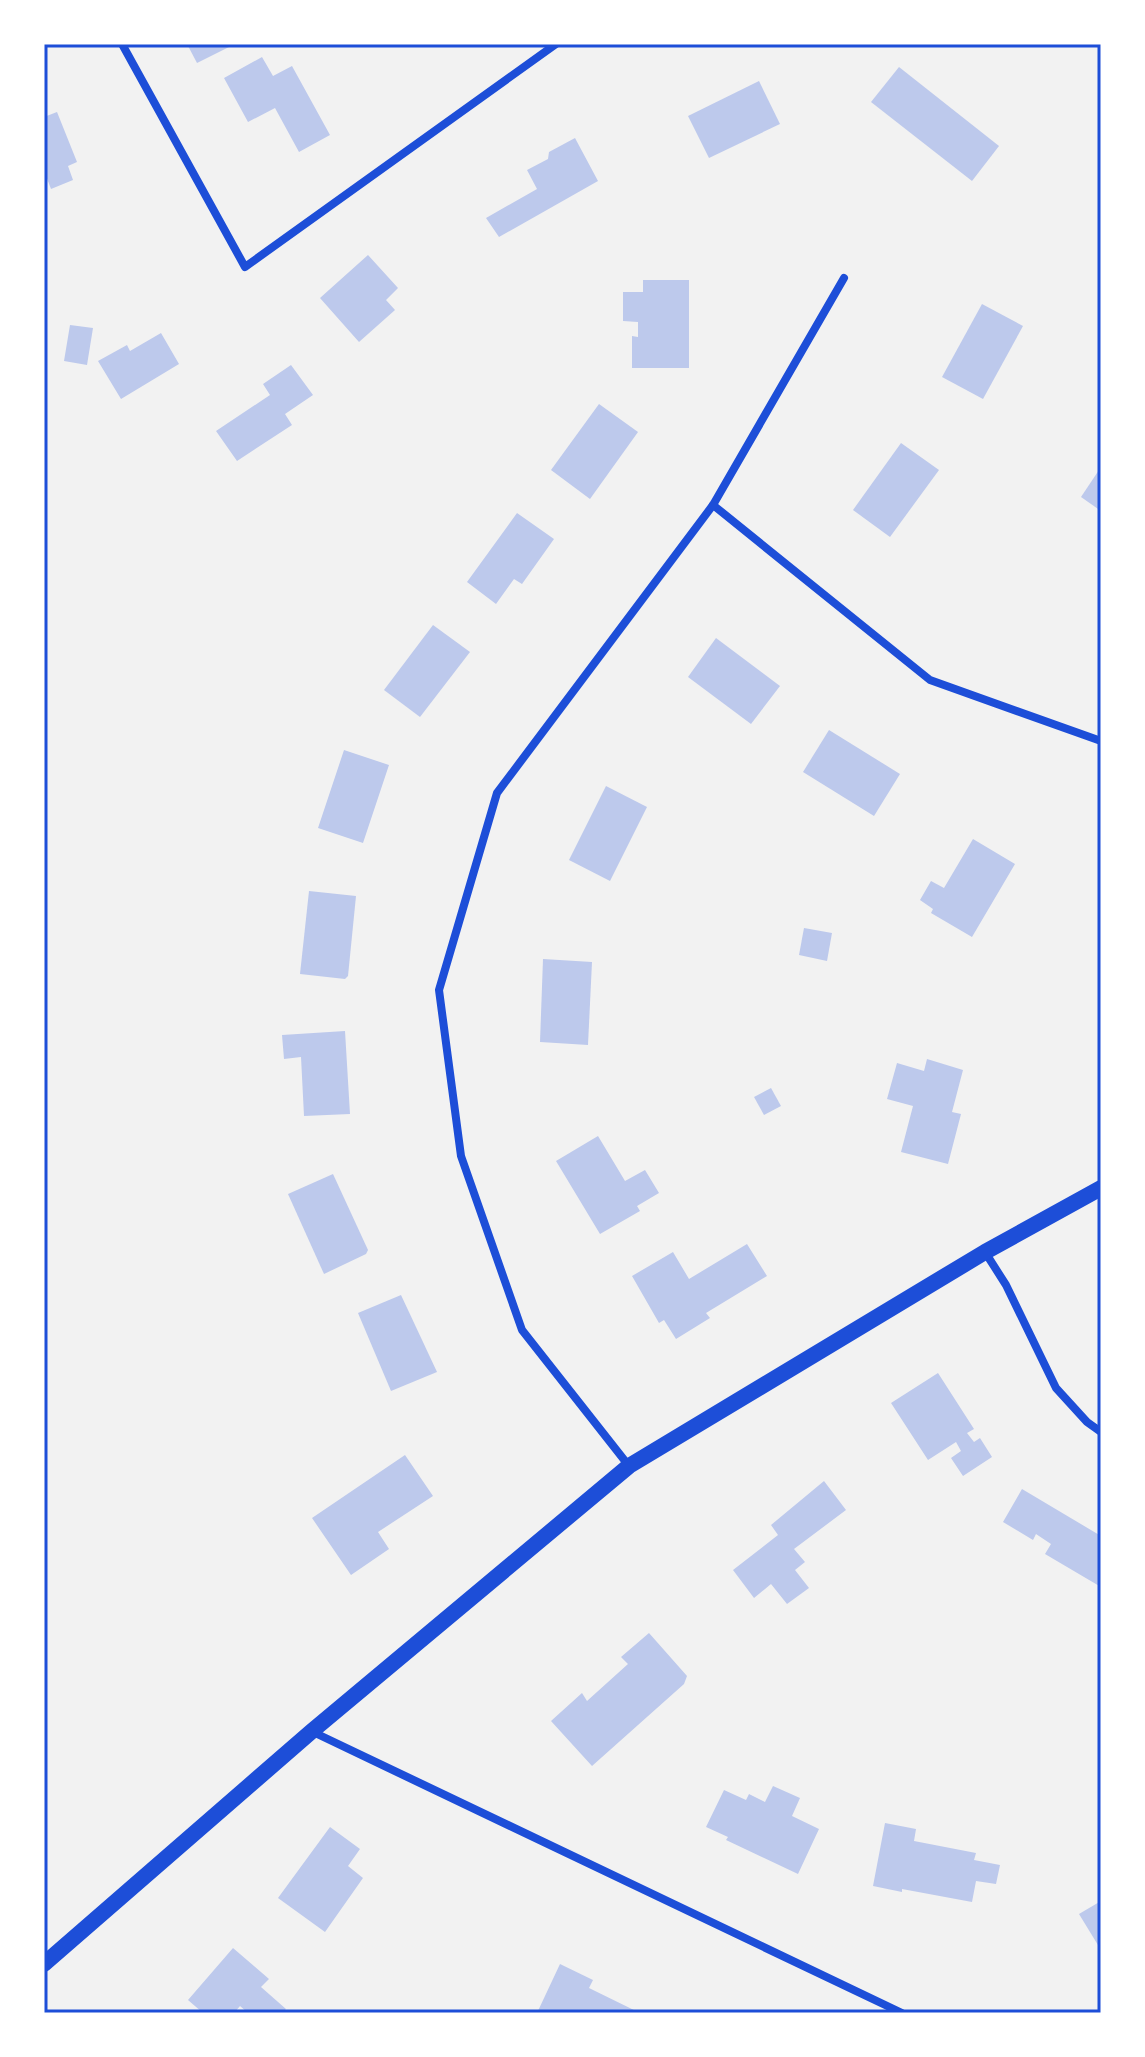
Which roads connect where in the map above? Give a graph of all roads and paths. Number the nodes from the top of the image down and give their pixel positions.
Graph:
1 (122, 44) edge
2 (556, 44) edge
3 (844, 278) dead end
4 (713, 505) junction
5 (1101, 741) edge
6 (1101, 1188) edge
7 (985, 1252) junction
8 (1101, 1432) edge
9 (629, 1466) junction
10 (312, 1731) junction
11 (44, 1964) edge
12 (902, 2013) edge

1 - 2 street
3 - 4 street
4 - 5 street
4 - 9 street
6 - 7 main road
7 - 8 street
7 - 9 main road
9 - 10 main road
10 - 11 main road
10 - 12 street

